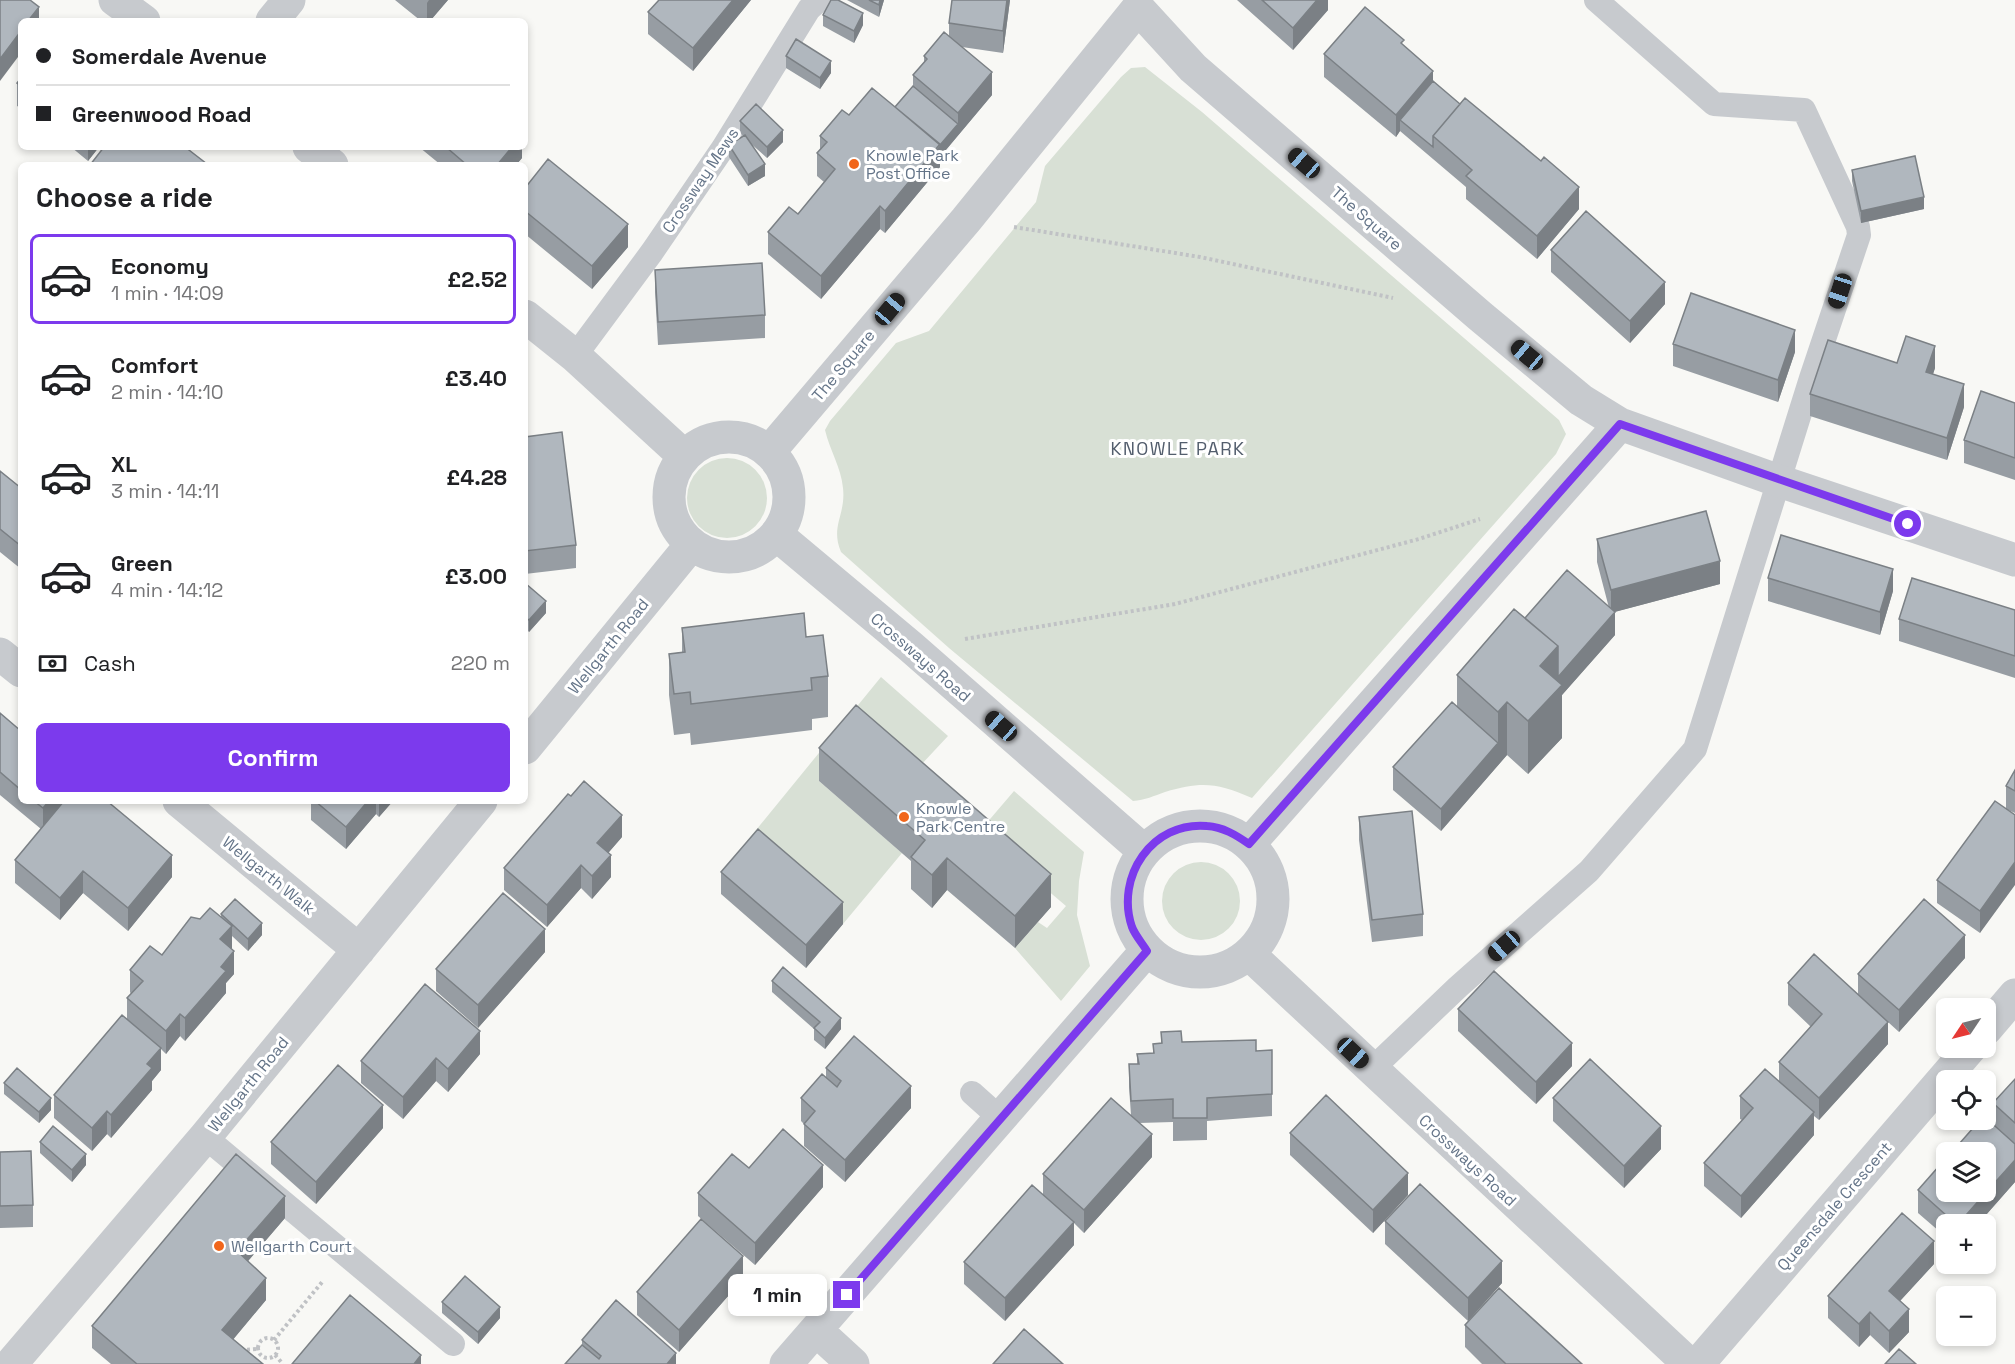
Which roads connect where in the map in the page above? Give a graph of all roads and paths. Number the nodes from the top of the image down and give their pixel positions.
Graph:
1 (116, 0) edge
2 (289, 0) edge
3 (819, 0) edge
4 (1596, 0) edge
5 (1135, 4) edge
6 (140, 18) edge
7 (274, 18) edge
8 (313, 150) edge
9 (328, 162) edge
10 (966, 220) junction
11 (1399, 299) dead end
12 (528, 318) edge
13 (575, 356) junction
14 (1620, 424) junction
15 (769, 452) junction
16 (684, 456) junction
17 (1779, 481) junction
18 (1484, 518) dead end
19 (777, 535) junction
20 (692, 545) junction
21 (2015, 560) edge
22 (911, 647) junction
23 (0, 654) edge
24 (18, 669) edge
25 (528, 744) edge
26 (183, 804) edge
27 (479, 804) edge
28 (1249, 844) junction
29 (1144, 851) junction
30 (359, 950) junction
31 (1147, 951) junction
32 (1250, 955) junction
33 (2015, 995) edge
34 (1996, 1017) edge
35 (1962, 1058) edge
36 (1371, 1070) junction
37 (972, 1094) dead end
38 (1000, 1119) junction
39 (205, 1137) junction
40 (346, 1253) junction
41 (816, 1330) junction
42 (274, 1340) junction
43 (453, 1344) dead end
44 (258, 1349) junction
45 (235, 1350) edge
46 (275, 1355) junction
47 (11, 1364) edge
48 (284, 1364) edge
49 (786, 1364) edge
50 (853, 1364) edge
51 (1689, 1364) edge
52 (1698, 1364) edge

1 - 6 street
2 - 7 street
3 - 13 lane, Crossway Mews
4 - 17 lane
5 - 10 street, The Square
5 - 14 street, The Square
8 - 9 street
10 - 11 path
10 - 15 street, The Square
12 - 13 street
13 - 16 street
14 - 17 street, The Square
14 - 28 street
15 - 16 street
15 - 19 street
16 - 20 street
17 - 21 street, The Square
17 - 36 lane
18 - 22 path
19 - 20 street
19 - 22 street, Crossways Road
20 - 25 street, Wellgarth Road
22 - 29 street, Crossways Road
23 - 24 street
26 - 30 street, Wellgarth Walk
27 - 30 street, Wellgarth Road
28 - 29 street
28 - 32 street
29 - 31 street
30 - 39 street, Wellgarth Road
31 - 32 street
31 - 38 street
32 - 36 street, Crossways Road
33 - 34 street
35 - 52 street, Queensdale Crescent
36 - 51 street, Crossways Road
37 - 38 lane
38 - 41 street
39 - 40 lane
39 - 47 street, Wellgarth Road
40 - 42 path
40 - 43 lane
41 - 49 street
41 - 50 street
42 - 44 path
42 - 46 path
44 - 45 path
44 - 46 path
46 - 48 path

